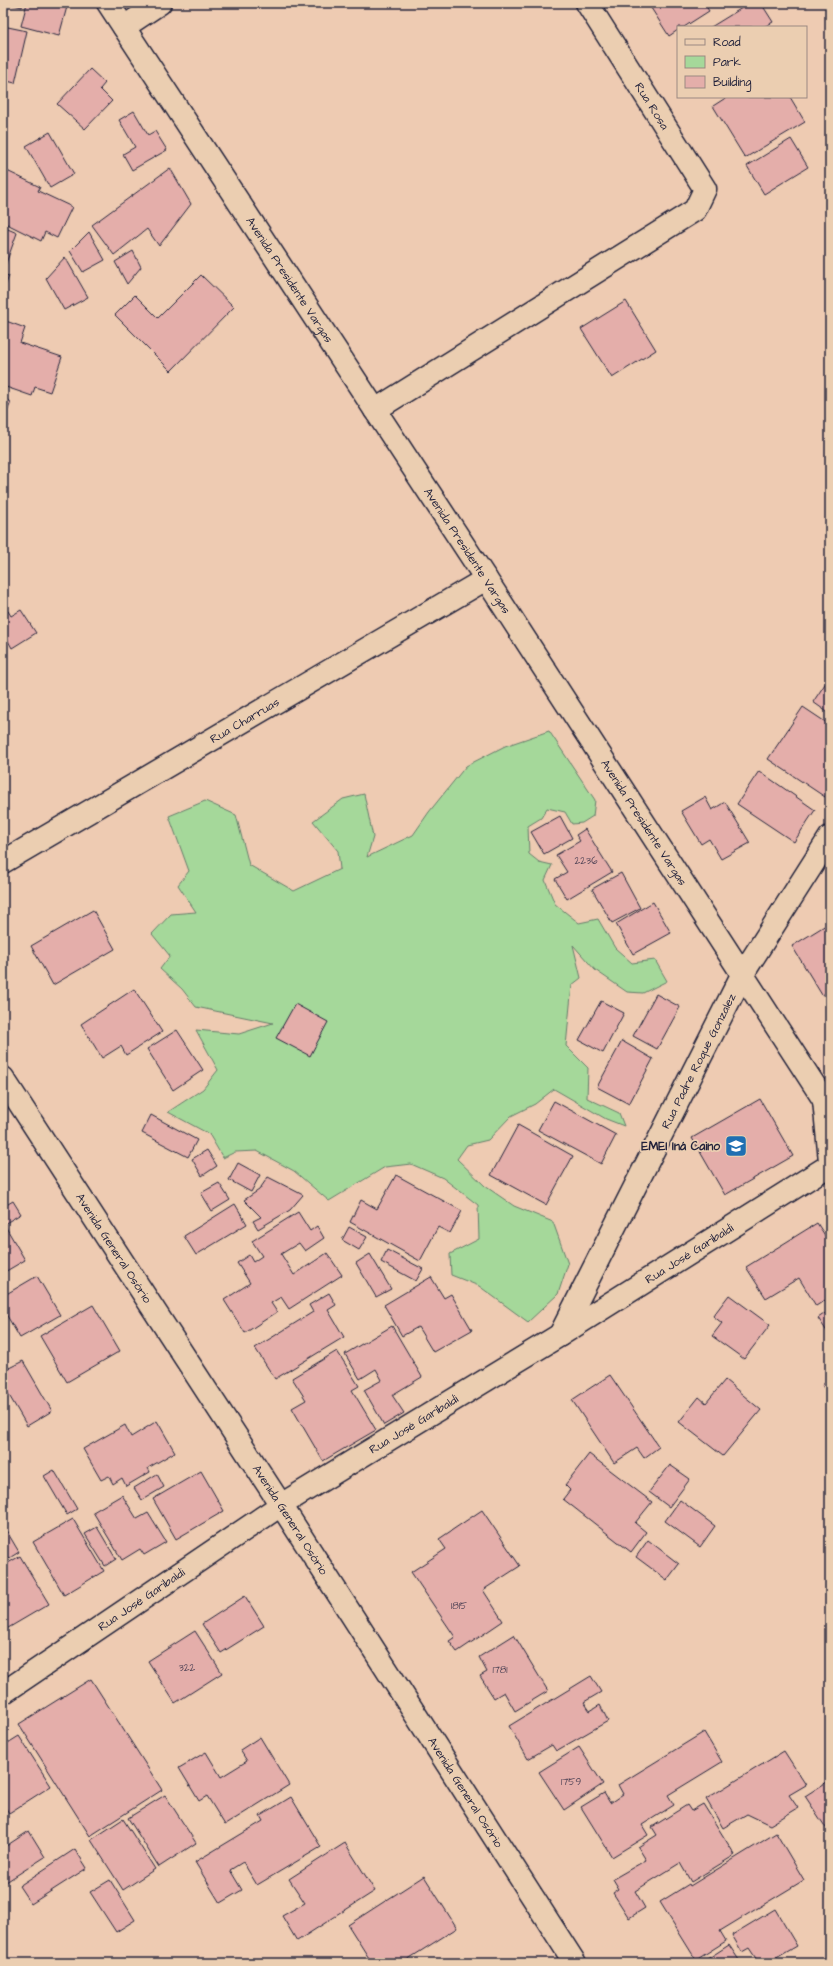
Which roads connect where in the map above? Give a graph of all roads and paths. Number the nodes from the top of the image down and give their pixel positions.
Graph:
1 (108, 3) edge
2 (160, 3) edge
3 (587, 3) edge
4 (124, 26) junction
5 (375, 410) junction
6 (486, 579) junction
7 (830, 837) edge
8 (3, 862) edge
9 (742, 975) junction
10 (3, 1078) edge
11 (827, 1103) edge
12 (830, 1161) edge
13 (830, 1165) edge
14 (560, 1335) junction
15 (281, 1505) junction
16 (3, 1693) edge
17 (575, 1963) edge

1 - 4 street, Avenida Presidente Vargas
2 - 4 street
3 - 5 street, Rua Rosa
4 - 5 street, Avenida Presidente Vargas
5 - 6 street, Avenida Presidente Vargas
6 - 8 street, Rua Charruas
6 - 9 street, Avenida Presidente Vargas
7 - 9 street, Rua Padre Roque Gonzalez
9 - 11 street, Avenida Presidente Vargas
9 - 14 street, Rua Padre Roque Gonzalez
10 - 15 street, Avenida General Osório
11 - 12 street, Avenida Presidente Vargas
13 - 14 street, Rua José Garibaldi
14 - 15 street, Rua José Garibaldi
15 - 16 street, Rua José Garibaldi
15 - 17 street, Avenida General Osório

